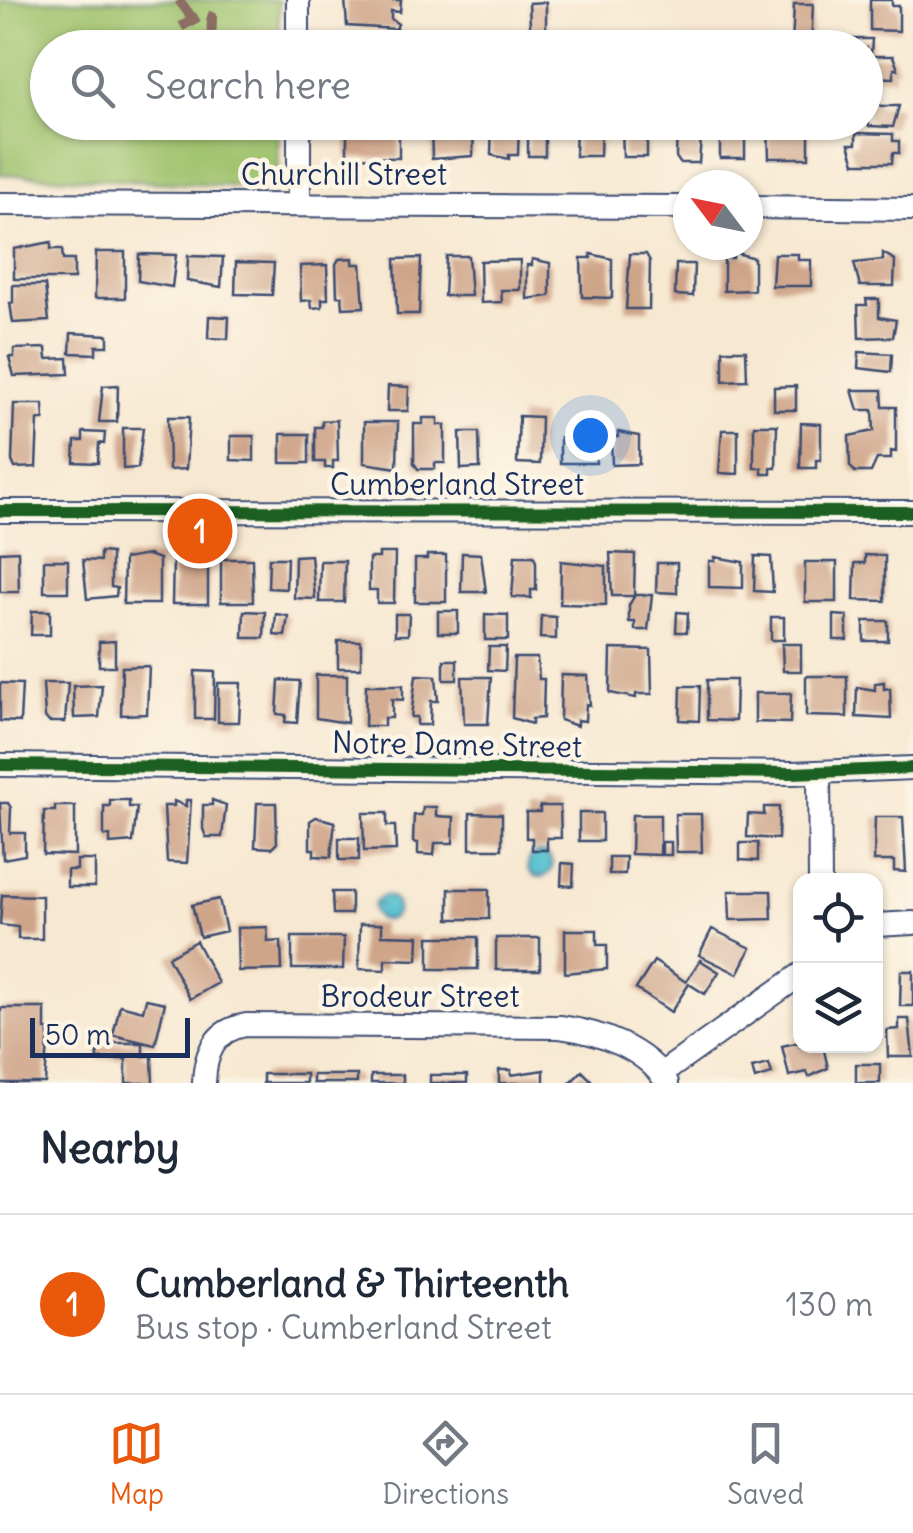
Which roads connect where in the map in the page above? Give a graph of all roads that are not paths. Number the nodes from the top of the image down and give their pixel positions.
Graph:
1 (298, 0) edge
2 (298, 30) edge
3 (298, 140) edge
4 (299, 203) junction
5 (0, 204) edge
6 (673, 207) edge
7 (763, 207) edge
8 (913, 209) edge
9 (0, 510) edge
10 (913, 512) edge
11 (0, 765) edge
12 (913, 768) edge
13 (819, 772) junction
14 (820, 873) edge
15 (913, 923) edge
16 (883, 925) edge
17 (793, 980) edge
18 (664, 1078) edge
19 (204, 1083) edge

1 - 2 street
3 - 4 street
4 - 5 street, Churchill Street
4 - 6 street, Churchill Street
7 - 8 street
9 - 10 street, Cumberland Street
11 - 13 street, Notre Dame Street
12 - 13 street, Notre Dame Street
13 - 14 street
15 - 16 street
17 - 18 street
18 - 19 street, Brodeur Street

